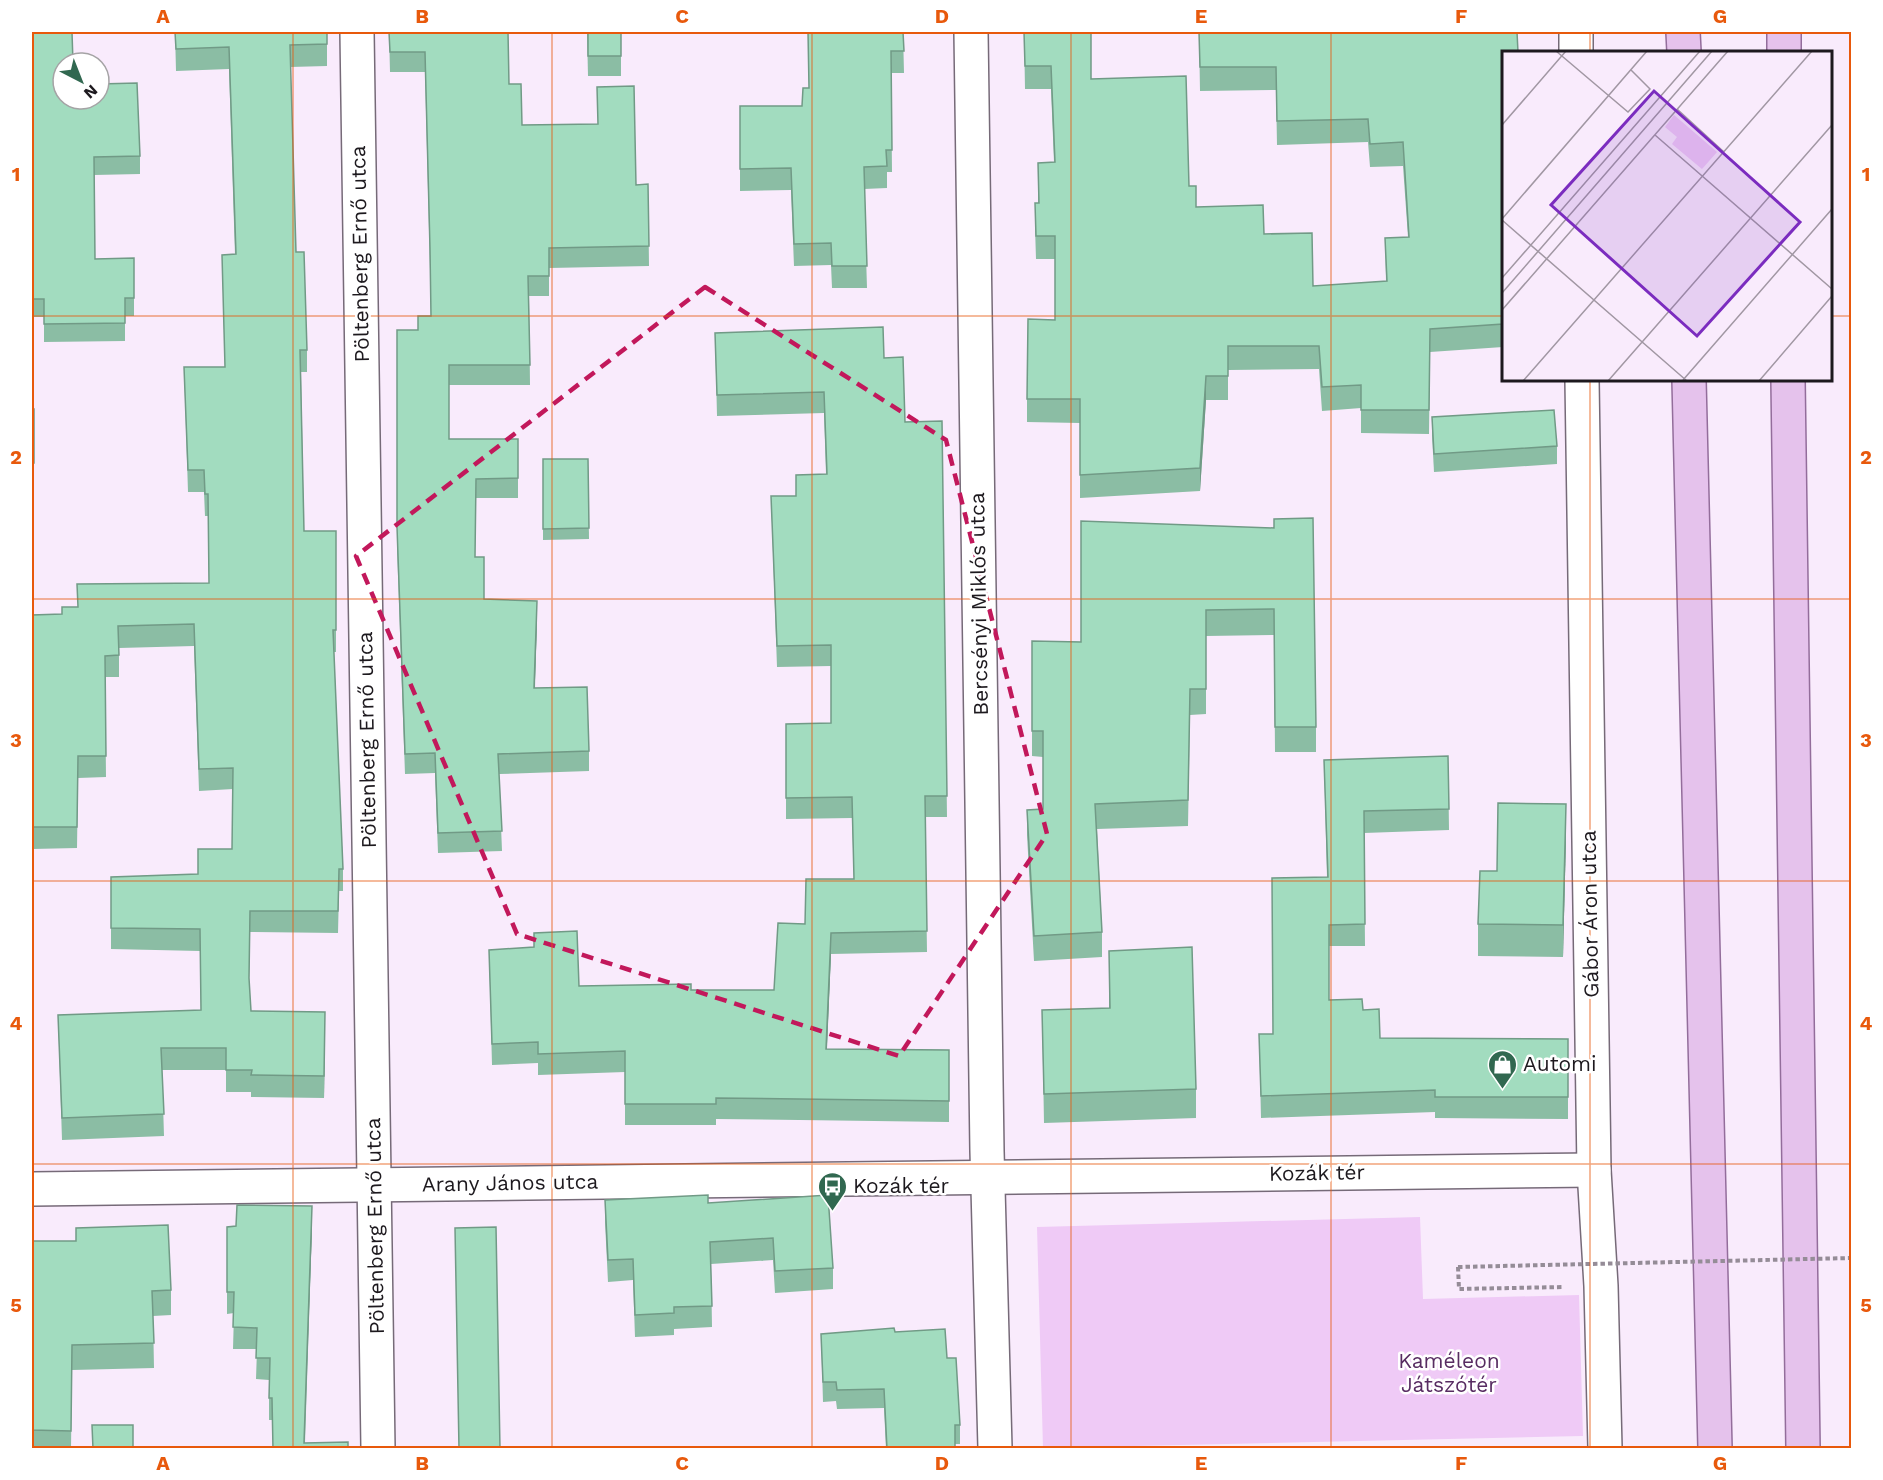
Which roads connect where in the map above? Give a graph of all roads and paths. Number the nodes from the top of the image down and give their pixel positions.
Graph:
1 (357, 32) edge
2 (971, 32) edge
3 (1576, 32) edge
4 (1683, 32) edge
5 (1784, 32) edge
6 (1576, 51) edge
7 (1684, 51) edge
8 (1784, 51) edge
9 (1581, 381) edge
10 (1689, 381) edge
11 (1788, 381) edge
12 (1594, 1170) junction
13 (988, 1177) junction
14 (374, 1185) junction
15 (32, 1189) edge
16 (1851, 1258) edge
17 (1565, 1287) dead end
18 (378, 1449) edge
19 (995, 1449) edge
20 (1605, 1449) edge
21 (1715, 1449) edge
22 (1803, 1449) edge

1 - 14 street, Pöltenberg Ernő utca
2 - 13 street, Bercsényi Miklós utca
3 - 6 street
4 - 7 main road
5 - 8 main road
9 - 12 street, Gábor Áron utca
10 - 21 main road
11 - 22 main road
12 - 13 street, Kozák tér
12 - 20 street, Gábor Áron utca
13 - 14 street, Arany János utca
13 - 19 street
14 - 15 street, Arany János utca
14 - 18 street, Pöltenberg Ernő utca
16 - 17 path, bridge

